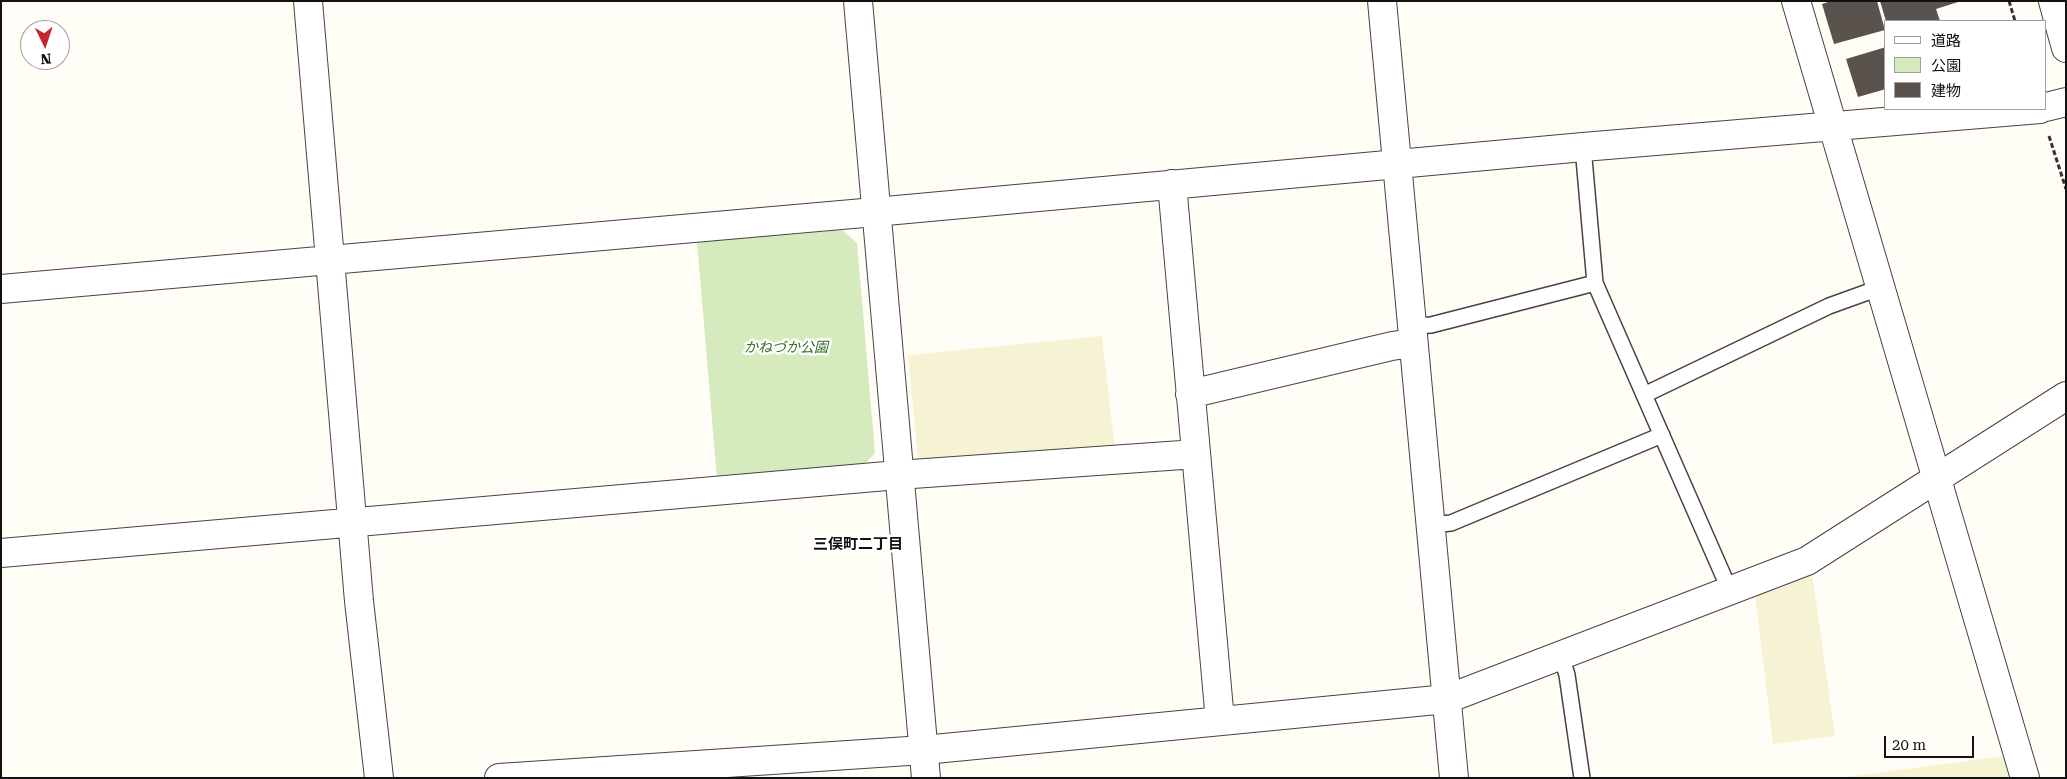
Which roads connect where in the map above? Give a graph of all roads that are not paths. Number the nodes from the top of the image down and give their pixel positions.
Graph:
1 (308, 1) edge
2 (858, 1) edge
3 (1382, 1) edge
4 (1796, 1) edge
5 (2053, 1) edge
6 (2066, 48) edge
7 (2066, 102) edge
8 (2044, 114) edge
9 (1834, 127) junction
10 (1583, 147) junction
11 (1397, 164) junction
12 (1172, 184) junction
13 (875, 212) junction
14 (332, 260) junction
15 (1595, 284) junction
16 (1879, 288) junction
17 (1, 289) edge
18 (1412, 335) junction
19 (1190, 394) junction
20 (1644, 395) junction
21 (2066, 396) edge
22 (1662, 436) junction
23 (1196, 454) junction
24 (898, 475) junction
25 (1937, 479) junction
26 (352, 522) junction
27 (1430, 525) junction
28 (1, 553) edge
29 (1730, 591) junction
30 (1561, 656) junction
31 (1447, 699) junction
32 (1220, 721) junction
33 (924, 750) junction
34 (379, 778) edge
35 (499, 778) edge
36 (926, 778) edge
37 (1454, 778) edge
38 (1582, 778) edge
39 (2025, 778) edge

1 - 14 street
2 - 13 street
3 - 11 street
4 - 9 street
5 - 6 street
7 - 8 street
8 - 9 street
9 - 10 street
9 - 16 street
10 - 11 street
10 - 15 lane
11 - 12 street
11 - 18 street
12 - 13 street
12 - 19 street
13 - 14 street
13 - 24 street
14 - 17 street
14 - 26 street
15 - 18 lane
15 - 20 lane
16 - 20 lane
16 - 25 street
18 - 19 street
18 - 27 street
19 - 23 street
20 - 22 lane
21 - 25 street
22 - 27 lane
22 - 29 lane
23 - 24 street
23 - 32 street
24 - 26 street
24 - 33 street
25 - 29 street
25 - 39 street
26 - 28 street
26 - 34 street
27 - 31 street
29 - 30 street
30 - 31 street
30 - 38 lane
31 - 32 street
31 - 37 street
32 - 33 street
33 - 35 street
33 - 36 street

